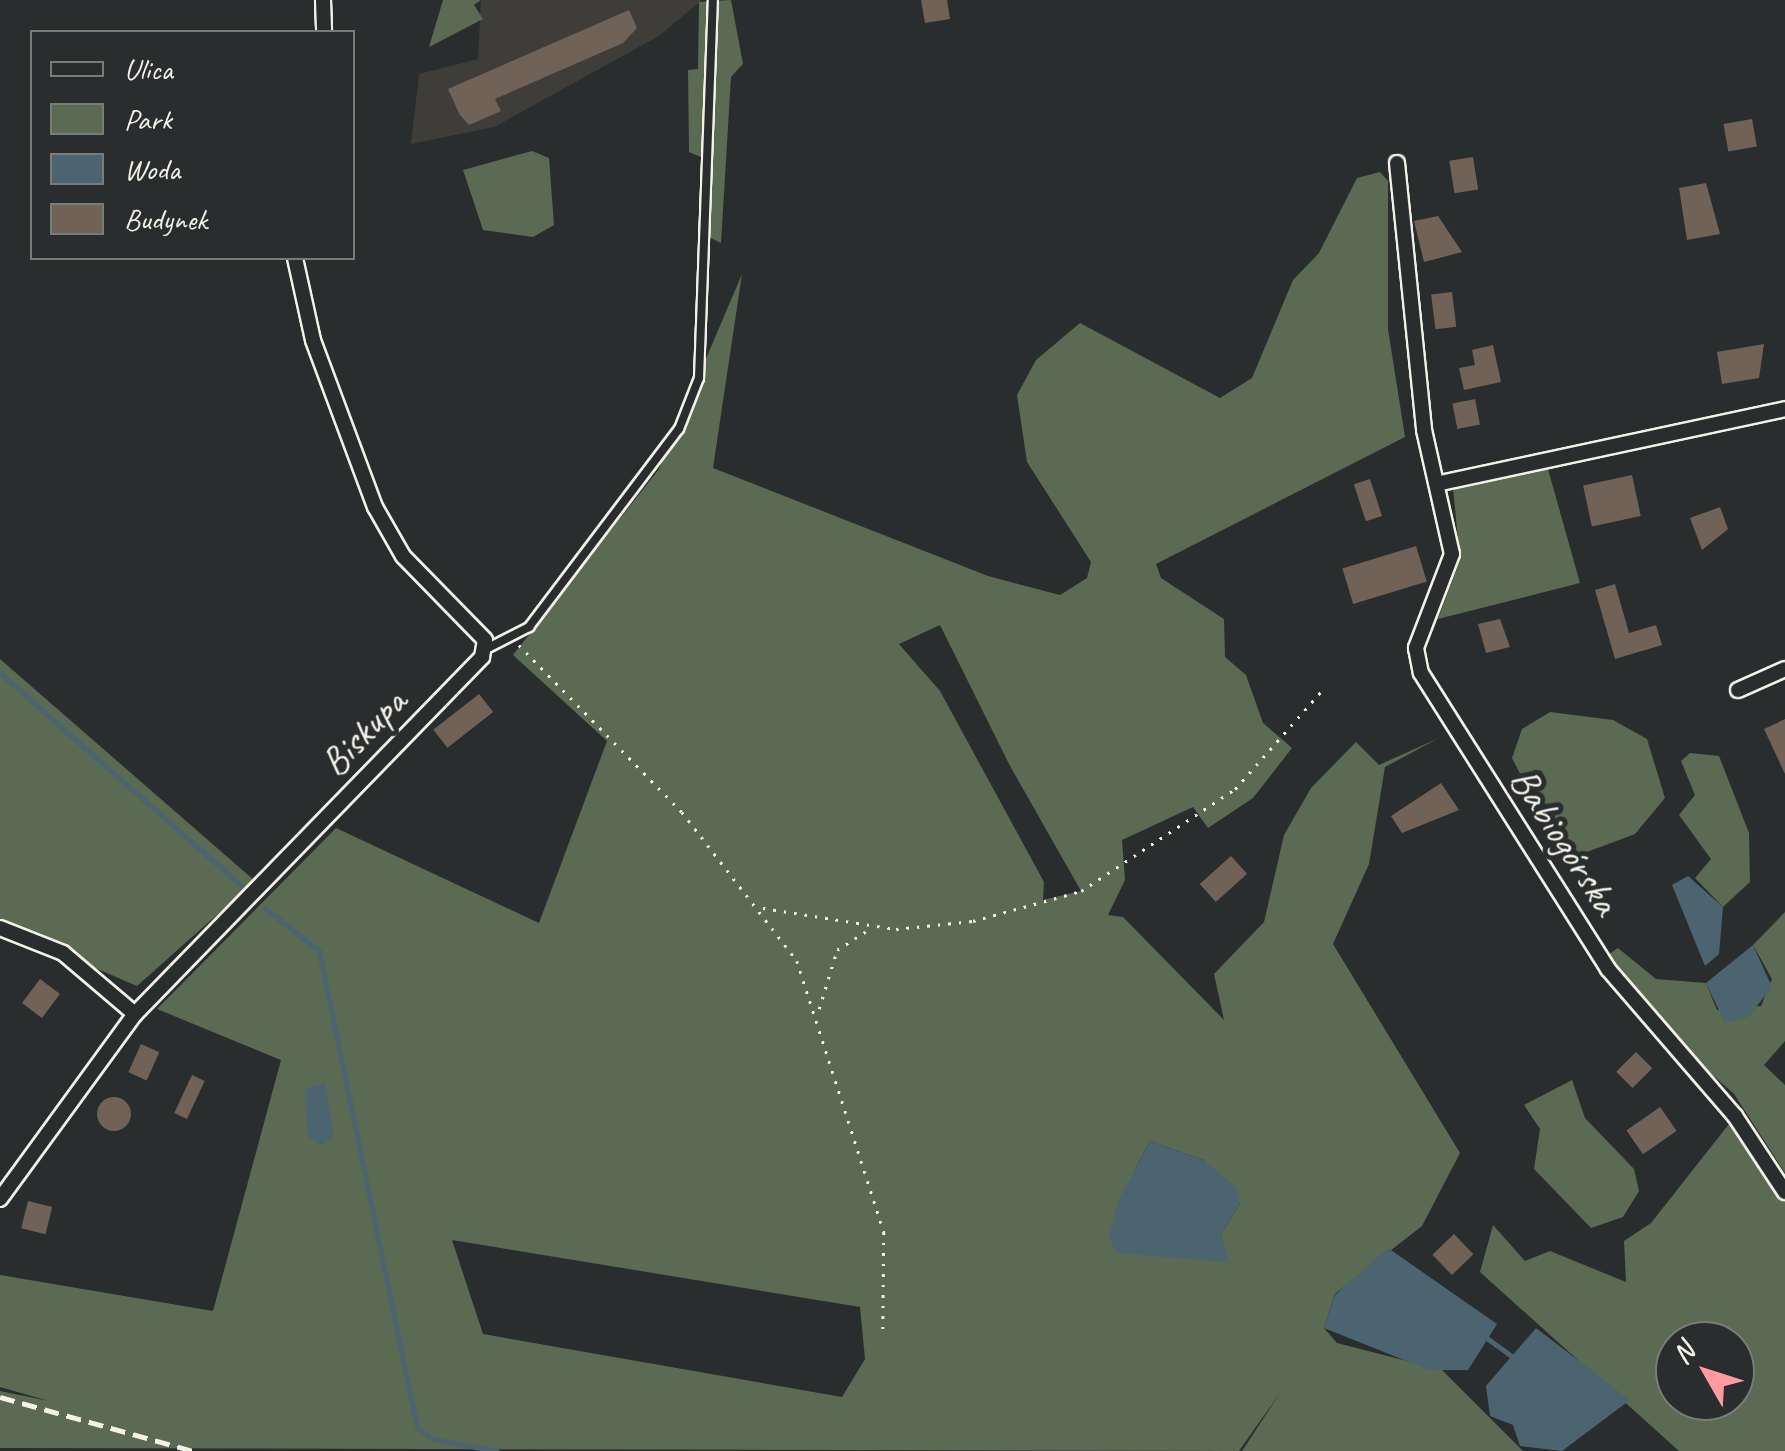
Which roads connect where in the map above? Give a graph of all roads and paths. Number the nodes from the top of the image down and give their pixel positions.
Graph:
1 (323, 0) edge
2 (713, 0) edge
3 (324, 30) edge
4 (1397, 163) dead end
5 (294, 260) edge
6 (1785, 409) edge
7 (1441, 483) junction
8 (515, 640) junction
9 (484, 650) junction
10 (1785, 669) edge
11 (1326, 687) dead end
12 (1738, 690) dead end
13 (761, 908) junction
14 (0, 928) edge
15 (868, 930) junction
16 (819, 1010) junction
17 (135, 1014) junction
18 (1785, 1192) edge
19 (0, 1199) edge
20 (883, 1329) dead end

1 - 3 street
2 - 8 lane
4 - 7 street, Babiogórska
5 - 9 street
6 - 7 street
7 - 18 street, Babiogórska
8 - 9 lane
8 - 13 path
9 - 17 street, Biskupa
10 - 12 street
11 - 15 path
13 - 15 path
13 - 16 path
14 - 17 street
15 - 16 path
16 - 20 path
17 - 19 street, Biskupa

